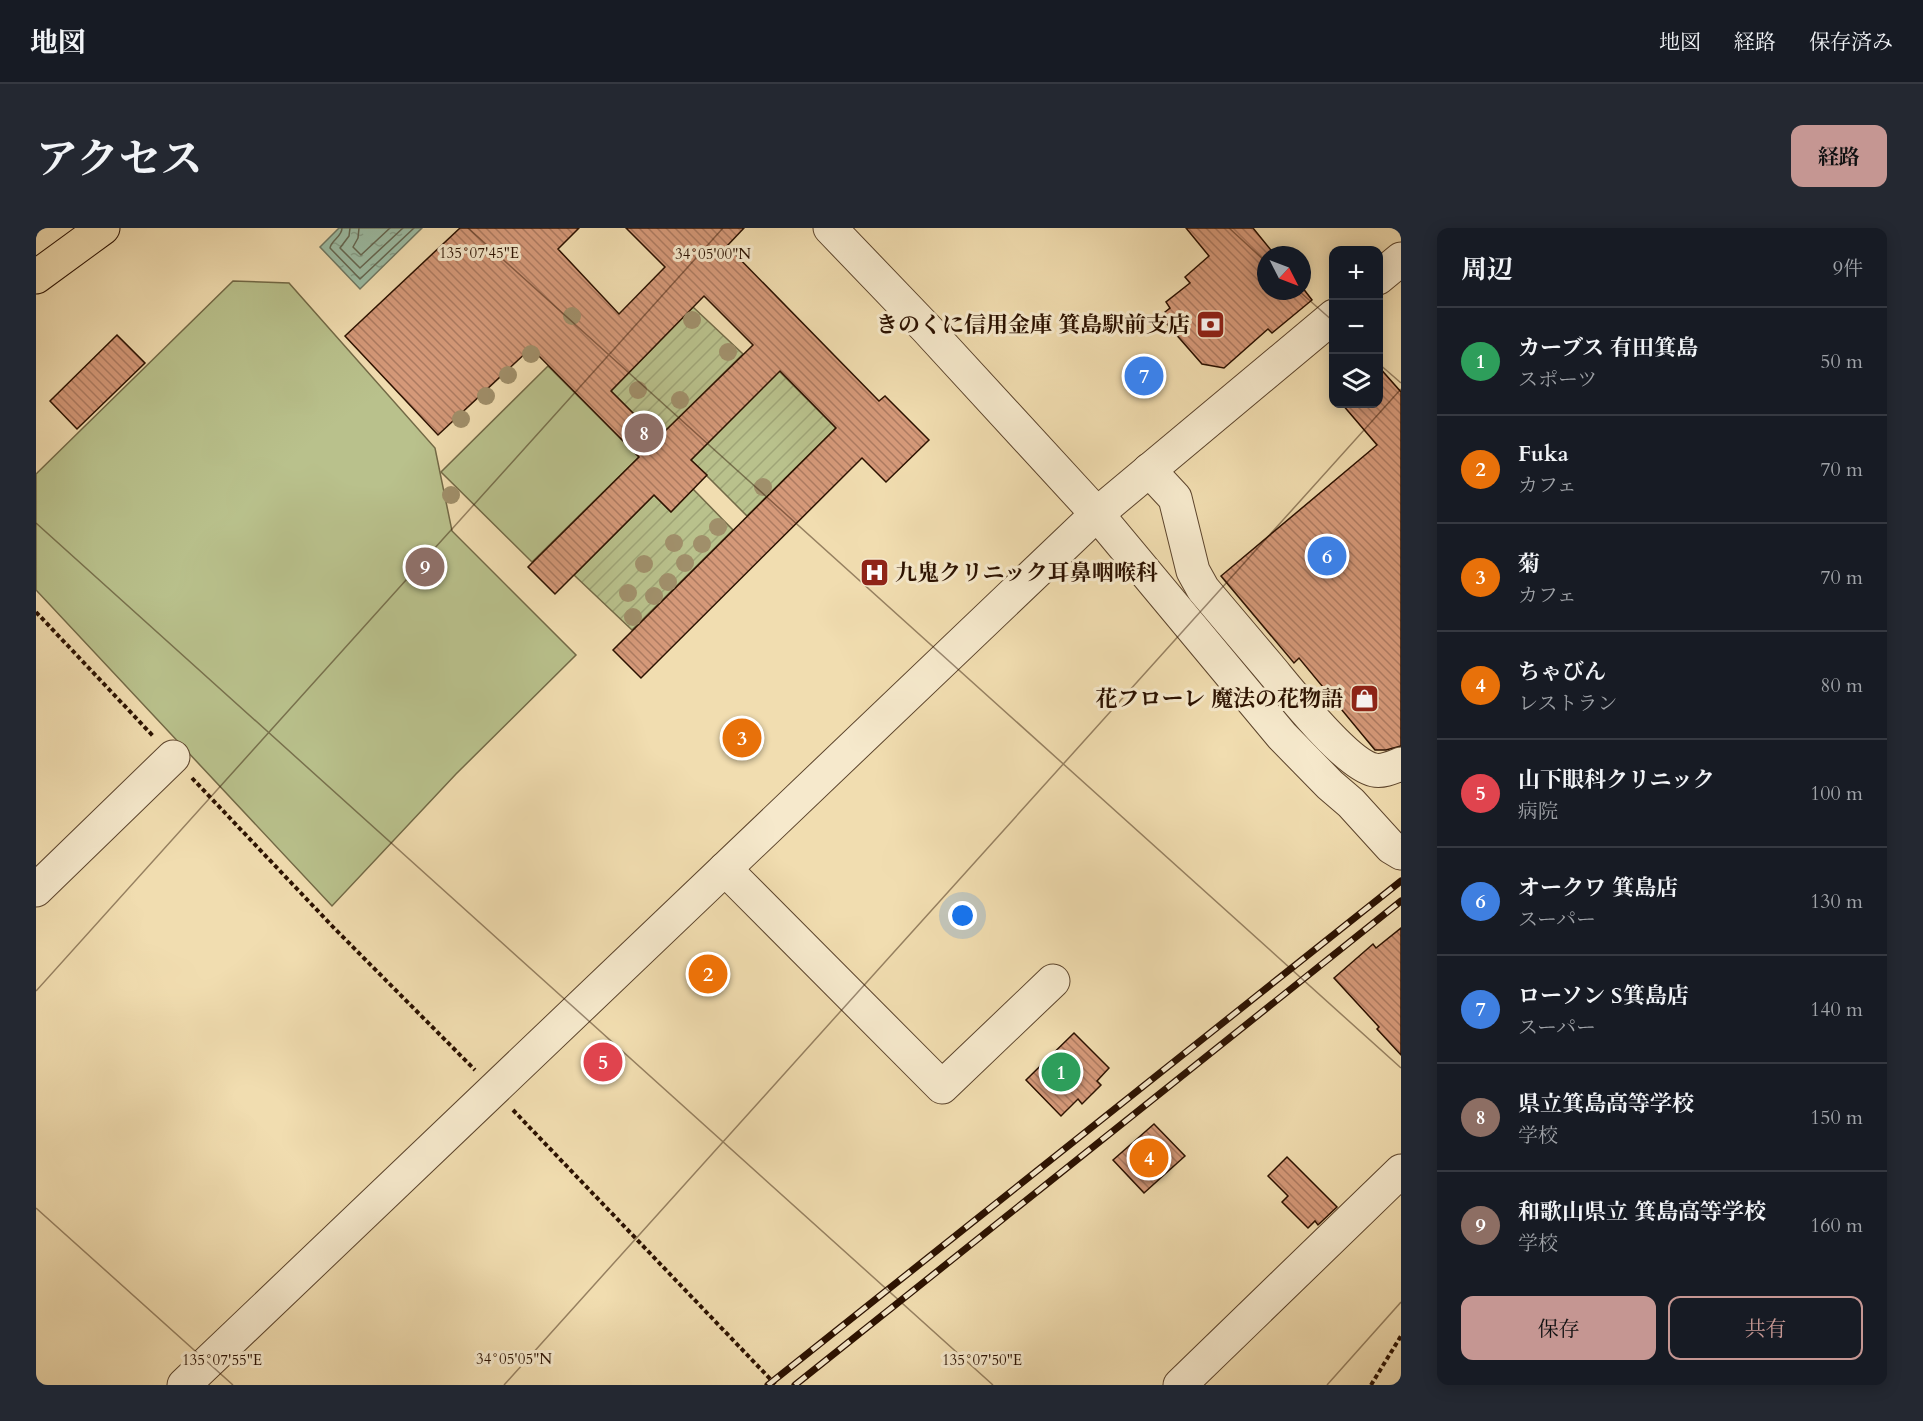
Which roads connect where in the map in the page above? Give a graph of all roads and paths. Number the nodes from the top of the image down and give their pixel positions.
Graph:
1 (103, 228) edge
2 (830, 228) edge
3 (1401, 259) edge
4 (1383, 274) edge
5 (36, 277) edge
6 (1329, 319) edge
7 (1149, 470) junction
8 (1097, 514) junction
9 (36, 612) edge
10 (173, 757) junction
11 (1401, 764) edge
12 (1398, 846) edge
13 (725, 869) junction
14 (36, 890) edge
15 (1053, 981) dead end
16 (494, 1090) junction
17 (1400, 1175) edge
18 (1401, 1336) edge
19 (184, 1385) edge
20 (776, 1385) edge
21 (1180, 1385) edge
22 (1371, 1385) edge

1 - 5 highway
2 - 8 street
3 - 4 street
6 - 7 street
7 - 8 street
7 - 11 street
8 - 12 street
8 - 13 street
9 - 10 path
10 - 14 street
10 - 16 path
13 - 15 street
13 - 16 street
16 - 19 street
16 - 20 path
17 - 21 street
18 - 22 path

